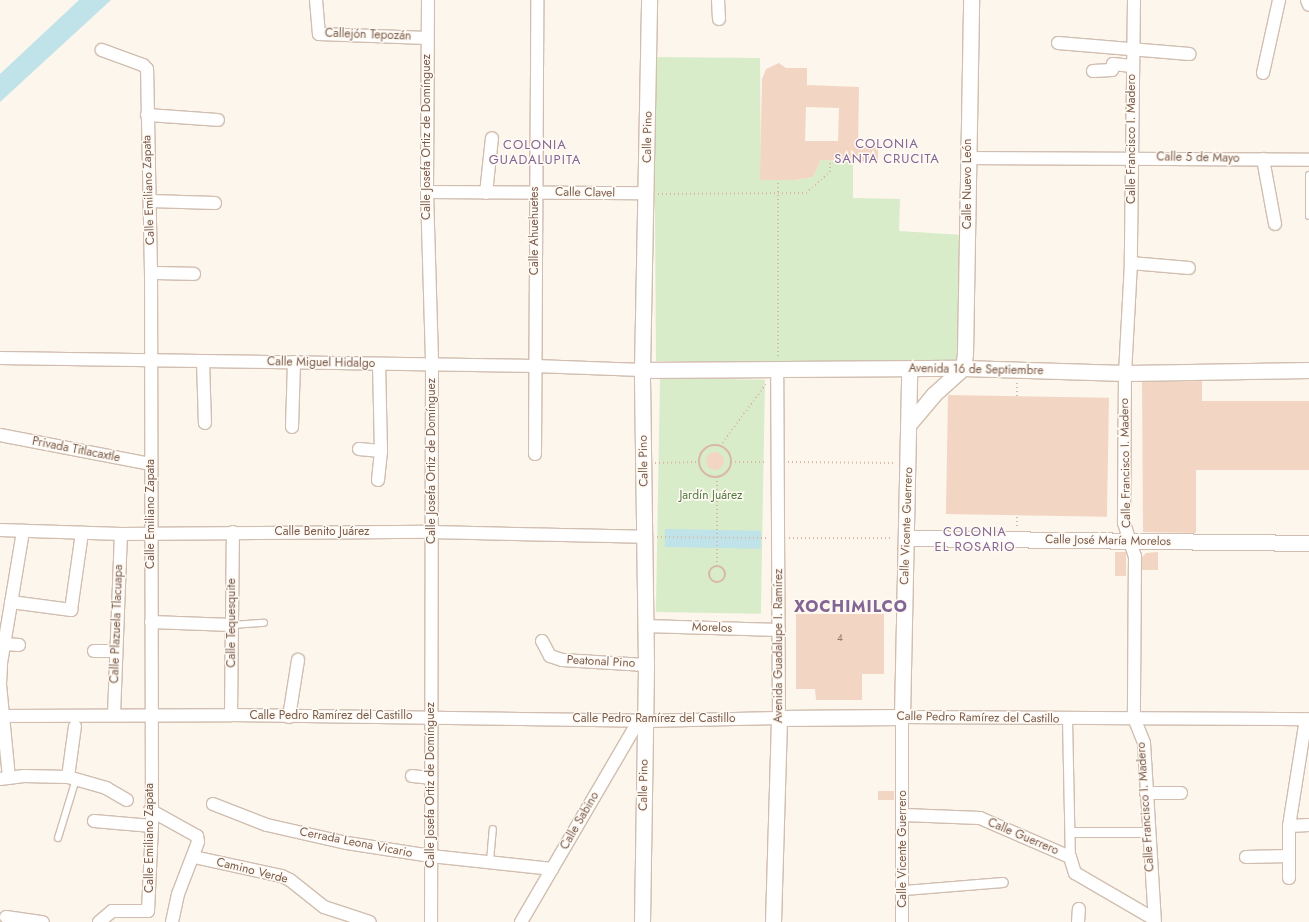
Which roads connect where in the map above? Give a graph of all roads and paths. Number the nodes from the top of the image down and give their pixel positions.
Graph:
1 (316, 0) edge
2 (428, 0) edge
3 (537, 0) edge
4 (649, 0) edge
5 (718, 0) edge
6 (971, 0) edge
7 (1134, 0) edge
8 (1279, 0) edge
9 (1307, 0) edge
10 (1309, 5) edge
11 (719, 19) dead end
12 (427, 38) junction
13 (1058, 43) dead end
14 (102, 50) dead end
15 (1133, 51) junction
16 (1190, 54) dead end
17 (1132, 66) junction
18 (1093, 70) dead end
19 (1263, 73) dead end
20 (147, 115) junction
21 (218, 120) dead end
22 (492, 138) dead end
23 (1133, 157) junction
24 (968, 158) junction
25 (1263, 159) junction
26 (830, 160) dead end
27 (1309, 160) edge
28 (1309, 176) edge
29 (778, 180) dead end
30 (427, 192) junction
31 (535, 192) junction
32 (486, 193) junction
33 (647, 193) junction
34 (778, 193) junction
35 (150, 202) junction
36 (215, 203) dead end
37 (1309, 216) edge
38 (1275, 224) dead end
39 (1131, 263) junction
40 (1189, 268) dead end
41 (151, 273) junction
42 (194, 274) dead end
43 (0, 358) edge
44 (151, 360) junction
45 (203, 361) junction
46 (294, 362) junction
47 (378, 364) junction
48 (432, 364) junction
49 (535, 366) junction
50 (963, 368) junction
51 (778, 369) junction
52 (909, 369) junction
53 (642, 370) junction
54 (1309, 370) edge
55 (1125, 373) junction
56 (206, 423) dead end
57 (909, 424) junction
58 (292, 427) dead end
59 (0, 435) edge
60 (720, 446) junction
61 (359, 449) dead end
62 (381, 451) junction
63 (534, 454) dead end
64 (700, 462) junction
65 (731, 462) junction
66 (778, 462) junction
67 (644, 463) junction
68 (908, 463) junction
69 (151, 464) junction
70 (717, 477) junction
71 (378, 480) dead end
72 (0, 530) edge
73 (22, 530) junction
74 (233, 532) junction
75 (431, 532) junction
76 (82, 533) junction
77 (121, 534) junction
78 (151, 534) junction
79 (645, 537) junction
80 (906, 538) junction
81 (1129, 542) junction
82 (1309, 543) edge
83 (717, 566) junction
84 (12, 602) junction
85 (151, 622) junction
86 (264, 623) dead end
87 (232, 625) junction
88 (645, 626) junction
89 (779, 630) junction
90 (542, 641) dead end
91 (5, 644) junction
92 (19, 645) dead end
93 (94, 651) dead end
94 (116, 651) junction
95 (298, 660) dead end
96 (646, 664) junction
97 (114, 715) junction
98 (231, 715) junction
99 (2, 716) edge
100 (150, 716) junction
101 (431, 716) junction
102 (902, 717) junction
103 (289, 718) junction
104 (779, 718) junction
105 (1134, 718) junction
106 (1067, 719) junction
107 (1308, 719) edge
108 (642, 721) junction
109 (75, 726) dead end
110 (412, 776) dead end
111 (4, 778) edge
112 (72, 778) junction
113 (431, 778) junction
114 (1146, 793) junction
115 (1181, 793) dead end
116 (127, 800) dead end
117 (213, 804) dead end
118 (150, 810) junction
119 (904, 815) junction
120 (94, 821) dead end
121 (1309, 825) edge
122 (152, 826) junction
123 (1289, 826) junction
124 (493, 829) dead end
125 (1070, 832) junction
126 (1148, 832) junction
127 (58, 838) dead end
128 (431, 856) junction
129 (1289, 856) junction
130 (1070, 857) junction
131 (1246, 857) dead end
132 (194, 858) junction
133 (490, 861) junction
134 (552, 869) junction
135 (1289, 878) dead end
136 (1003, 882) dead end
137 (904, 890) junction
138 (1079, 909) dead end
139 (6, 917) dead end
140 (1155, 921) edge
141 (39, 922) edge
142 (99, 922) edge
143 (172, 922) edge
144 (370, 922) edge
145 (431, 922) edge
146 (520, 922) edge
147 (642, 922) edge
148 (774, 922) edge
149 (902, 922) edge
150 (1078, 922) edge

1 - 12 street, Callejón Tepozán
2 - 12 street, Calle Josefa Ortiz de Domínguez
3 - 31 street, Calle Ahuehuetes
4 - 33 street, Calle Pino
5 - 11 street
6 - 24 street, Calle Nuevo León
7 - 15 street, Calle Francisco I. Madero
8 - 19 street
9 - 10 street
12 - 30 street, Calle Josefa Ortiz de Domínguez
13 - 15 street
14 - 20 street, Calle Emiliano Zapata
15 - 16 street
15 - 17 street, Calle Francisco I. Madero
17 - 18 street
17 - 23 street, Calle Francisco I. Madero
20 - 21 street
20 - 35 street, Calle Emiliano Zapata
22 - 32 street
23 - 24 street, Calle 5 de Mayo
23 - 25 street, Calle 5 de Mayo
23 - 39 street, Calle Francisco I. Madero
24 - 50 street, Calle Nuevo León
25 - 27 street, Calle 5 de Mayo
25 - 38 street
26 - 34 path
28 - 37 lane
29 - 34 path
30 - 32 street, Calle Clavel
30 - 48 street, Calle Josefa Ortiz de Domínguez
31 - 32 street, Calle Clavel
31 - 33 street, Calle Clavel
31 - 49 street, Calle Ahuehuetes
33 - 34 path
33 - 53 street, Calle Pino
34 - 51 path
35 - 36 street
35 - 41 street, Calle Emiliano Zapata
39 - 40 street
39 - 55 street, Calle Francisco I. Madero
41 - 42 street
41 - 44 street, Calle Emiliano Zapata
43 - 44 street, Calle Miguel Hidalgo
44 - 45 street, Calle Miguel Hidalgo
44 - 69 street, Calle Emiliano Zapata
45 - 46 street, Calle Miguel Hidalgo
45 - 56 street
46 - 47 street, Calle Miguel Hidalgo
46 - 58 street
47 - 48 street, Calle Miguel Hidalgo
47 - 62 street
48 - 49 street, Calle Miguel Hidalgo
48 - 75 street, Calle Josefa Ortiz de Domínguez
49 - 53 street, Calle Miguel Hidalgo
49 - 63 street, Calle Ahuehuetes
50 - 52 street, Avenida 16 de Septiembre
50 - 55 street, Avenida 16 de Septiembre
50 - 57 street
51 - 52 street, Avenida 16 de Septiembre
51 - 53 street, Avenida 16 de Septiembre
51 - 60 path
51 - 66 street, Avenida Guadalupe I. Ramírez
52 - 57 street, Calle Vicente Guerrero
53 - 67 street, Calle Pino
54 - 55 street, Avenida 16 de Septiembre
55 - 81 street, Calle Francisco I. Madero
57 - 68 street, Calle Vicente Guerrero
59 - 69 street, Privada Titlacaxtle
60 - 64 path
60 - 65 path
61 - 62 street
62 - 71 street
64 - 67 path
64 - 70 path
65 - 66 path
65 - 70 path
66 - 68 path
66 - 89 street, Avenida Guadalupe I. Ramírez
67 - 79 street, Calle Pino
68 - 80 street, Calle Vicente Guerrero
69 - 78 street, Calle Emiliano Zapata
70 - 83 path
72 - 73 street, Calle Benito Juárez
73 - 76 street, Calle Benito Juárez
73 - 84 street
74 - 75 street, Calle Benito Juárez
74 - 78 street, Calle Benito Juárez
74 - 87 street, Calle Tequesquite
75 - 79 street, Calle Benito Juárez
75 - 101 street, Calle Josefa Ortiz de Domínguez
76 - 77 street, Calle Benito Juárez
76 - 84 street
77 - 78 street, Calle Benito Juárez
77 - 94 street, Calle Plazuela Tlacuapa
78 - 85 street, Calle Emiliano Zapata
79 - 88 street, Calle Pino
80 - 81 street, Calle José María Morelos
80 - 102 street, Calle Vicente Guerrero
81 - 82 street, Calle José María Morelos
81 - 105 street, Calle Francisco I. Madero
83 - 83 path
84 - 91 street
85 - 87 street
85 - 100 street, Calle Emiliano Zapata
86 - 87 lane
87 - 98 street, Calle Tequesquite
88 - 89 street, Morelos
88 - 96 street, Calle Pino
89 - 104 street, Avenida Guadalupe I. Ramírez
90 - 96 street, Peatonal Pino
91 - 92 street
91 - 99 street
93 - 94 street
94 - 97 street, Calle Plazuela Tlacuapa
95 - 103 street
96 - 108 street, Calle Pino
97 - 99 street, Calle Pedro Ramírez del Castillo
97 - 100 street, Calle Pedro Ramírez del Castillo
98 - 100 street, Calle Pedro Ramírez del Castillo
98 - 103 street, Calle Pedro Ramírez del Castillo
99 - 111 street
100 - 118 street, Calle Emiliano Zapata
101 - 103 street, Calle Pedro Ramírez del Castillo
101 - 108 street, Calle Pedro Ramírez del Castillo
101 - 113 street, Calle Josefa Ortiz de Domínguez
102 - 104 street, Calle Pedro Ramírez del Castillo
102 - 106 street, Calle Pedro Ramírez del Castillo
102 - 119 street, Calle Vicente Guerrero
104 - 108 street, Calle Pedro Ramírez del Castillo
104 - 148 street, Avenida Guadalupe I. Ramírez
105 - 106 street, Calle Pedro Ramírez del Castillo
105 - 107 street, Calle Pedro Ramírez del Castillo
105 - 114 street, Calle Francisco I. Madero
106 - 125 street
107 - 123 street
108 - 134 street, Calle Sabino
108 - 147 street, Calle Pino
109 - 112 street
110 - 113 street
111 - 112 street
112 - 116 street
112 - 127 lane
113 - 128 street, Calle Josefa Ortiz de Domínguez
114 - 115 street
114 - 126 street, Calle Francisco I. Madero
117 - 128 street, Cerrada Leona Vicario
118 - 122 street, Calle Emiliano Zapata
118 - 132 street
119 - 130 street, Calle Guerrero
119 - 137 street, Calle Vicente Guerrero
120 - 122 street
121 - 123 street
122 - 142 street, Calle Emiliano Zapata
123 - 129 street
124 - 133 lane
125 - 126 street
125 - 130 street
126 - 140 street, Calle Francisco I. Madero
128 - 133 street, Cerrada Leona Vicario
128 - 145 street, Calle Josefa Ortiz de Domínguez
129 - 131 street
129 - 135 street
130 - 140 street
132 - 143 street
132 - 144 street, Camino Verde
133 - 134 street, Cerrada Leona Vicario
134 - 146 street, Calle Sabino
136 - 137 street
137 - 149 street, Calle Vicente Guerrero
138 - 150 street
139 - 141 street

